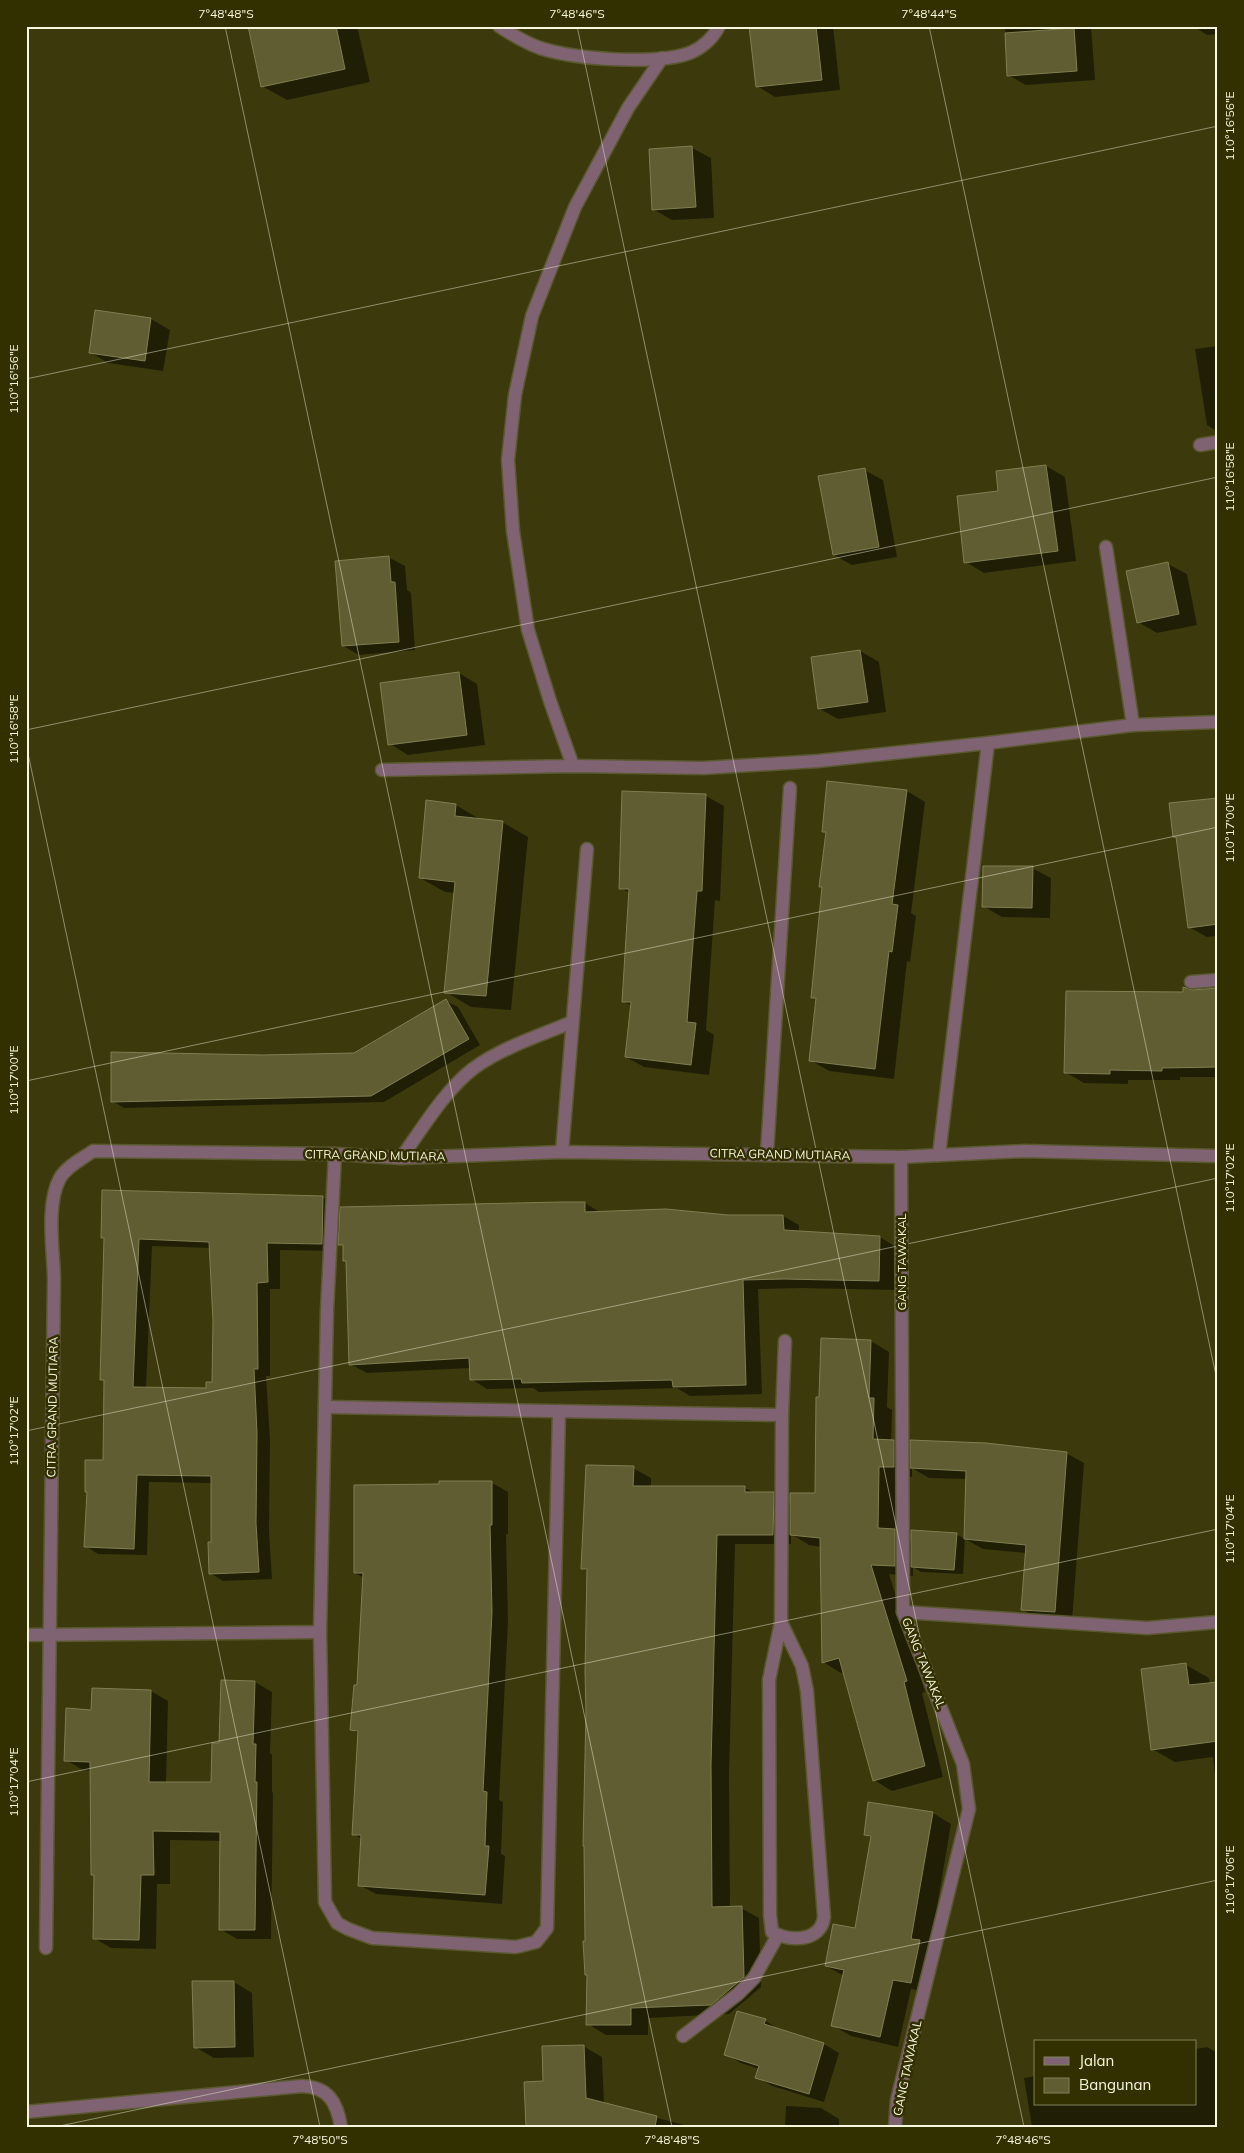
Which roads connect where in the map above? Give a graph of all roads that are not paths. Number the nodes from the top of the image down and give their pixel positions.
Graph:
1 (499, 26) edge
2 (719, 26) edge
3 (662, 58) junction
4 (1218, 442) edge
5 (1200, 445) dead end
6 (1106, 547) dead end
7 (1218, 722) edge
8 (1133, 725) junction
9 (988, 743) junction
10 (574, 766) junction
11 (382, 770) dead end
12 (790, 788) dead end
13 (587, 849) dead end
14 (1218, 980) edge
15 (1191, 982) dead end
16 (572, 1022) junction
17 (562, 1152) junction
18 (767, 1153) junction
19 (335, 1154) junction
20 (939, 1155) junction
21 (901, 1156) junction
22 (1218, 1156) edge
23 (401, 1158) junction
24 (785, 1342) dead end
25 (325, 1407) junction
26 (559, 1411) junction
27 (782, 1415) junction
28 (903, 1612) junction
29 (781, 1622) junction
30 (1218, 1622) edge
31 (320, 1632) junction
32 (48, 1634) junction
33 (26, 1635) edge
34 (778, 1935) junction
35 (46, 1948) dead end
36 (683, 2036) dead end
37 (26, 2112) edge
38 (341, 2127) edge
39 (895, 2127) edge

1 - 3 street
2 - 3 street
3 - 10 street
4 - 5 street
6 - 8 street
7 - 8 street
8 - 9 street
9 - 10 street
9 - 20 street
10 - 11 street
12 - 18 street
13 - 16 street
14 - 15 street
16 - 17 street
16 - 23 street
17 - 18 street, CITRA GRAND MUTIARA
17 - 23 street, CITRA GRAND MUTIARA
18 - 21 street, CITRA GRAND MUTIARA
19 - 23 street, CITRA GRAND MUTIARA
19 - 25 street
19 - 32 street, CITRA GRAND MUTIARA
20 - 21 street, CITRA GRAND MUTIARA
20 - 22 street, CITRA GRAND MUTIARA
21 - 28 street, GANG TAWAKAL
24 - 27 street
25 - 26 street
25 - 31 street
26 - 27 street
26 - 31 street
27 - 29 street
28 - 30 street
28 - 39 street, GANG TAWAKAL
29 - 34 street
29 - 34 street
31 - 32 street
32 - 33 street
32 - 35 street, CITRA GRAND MUTIARA
34 - 36 street
37 - 38 street

